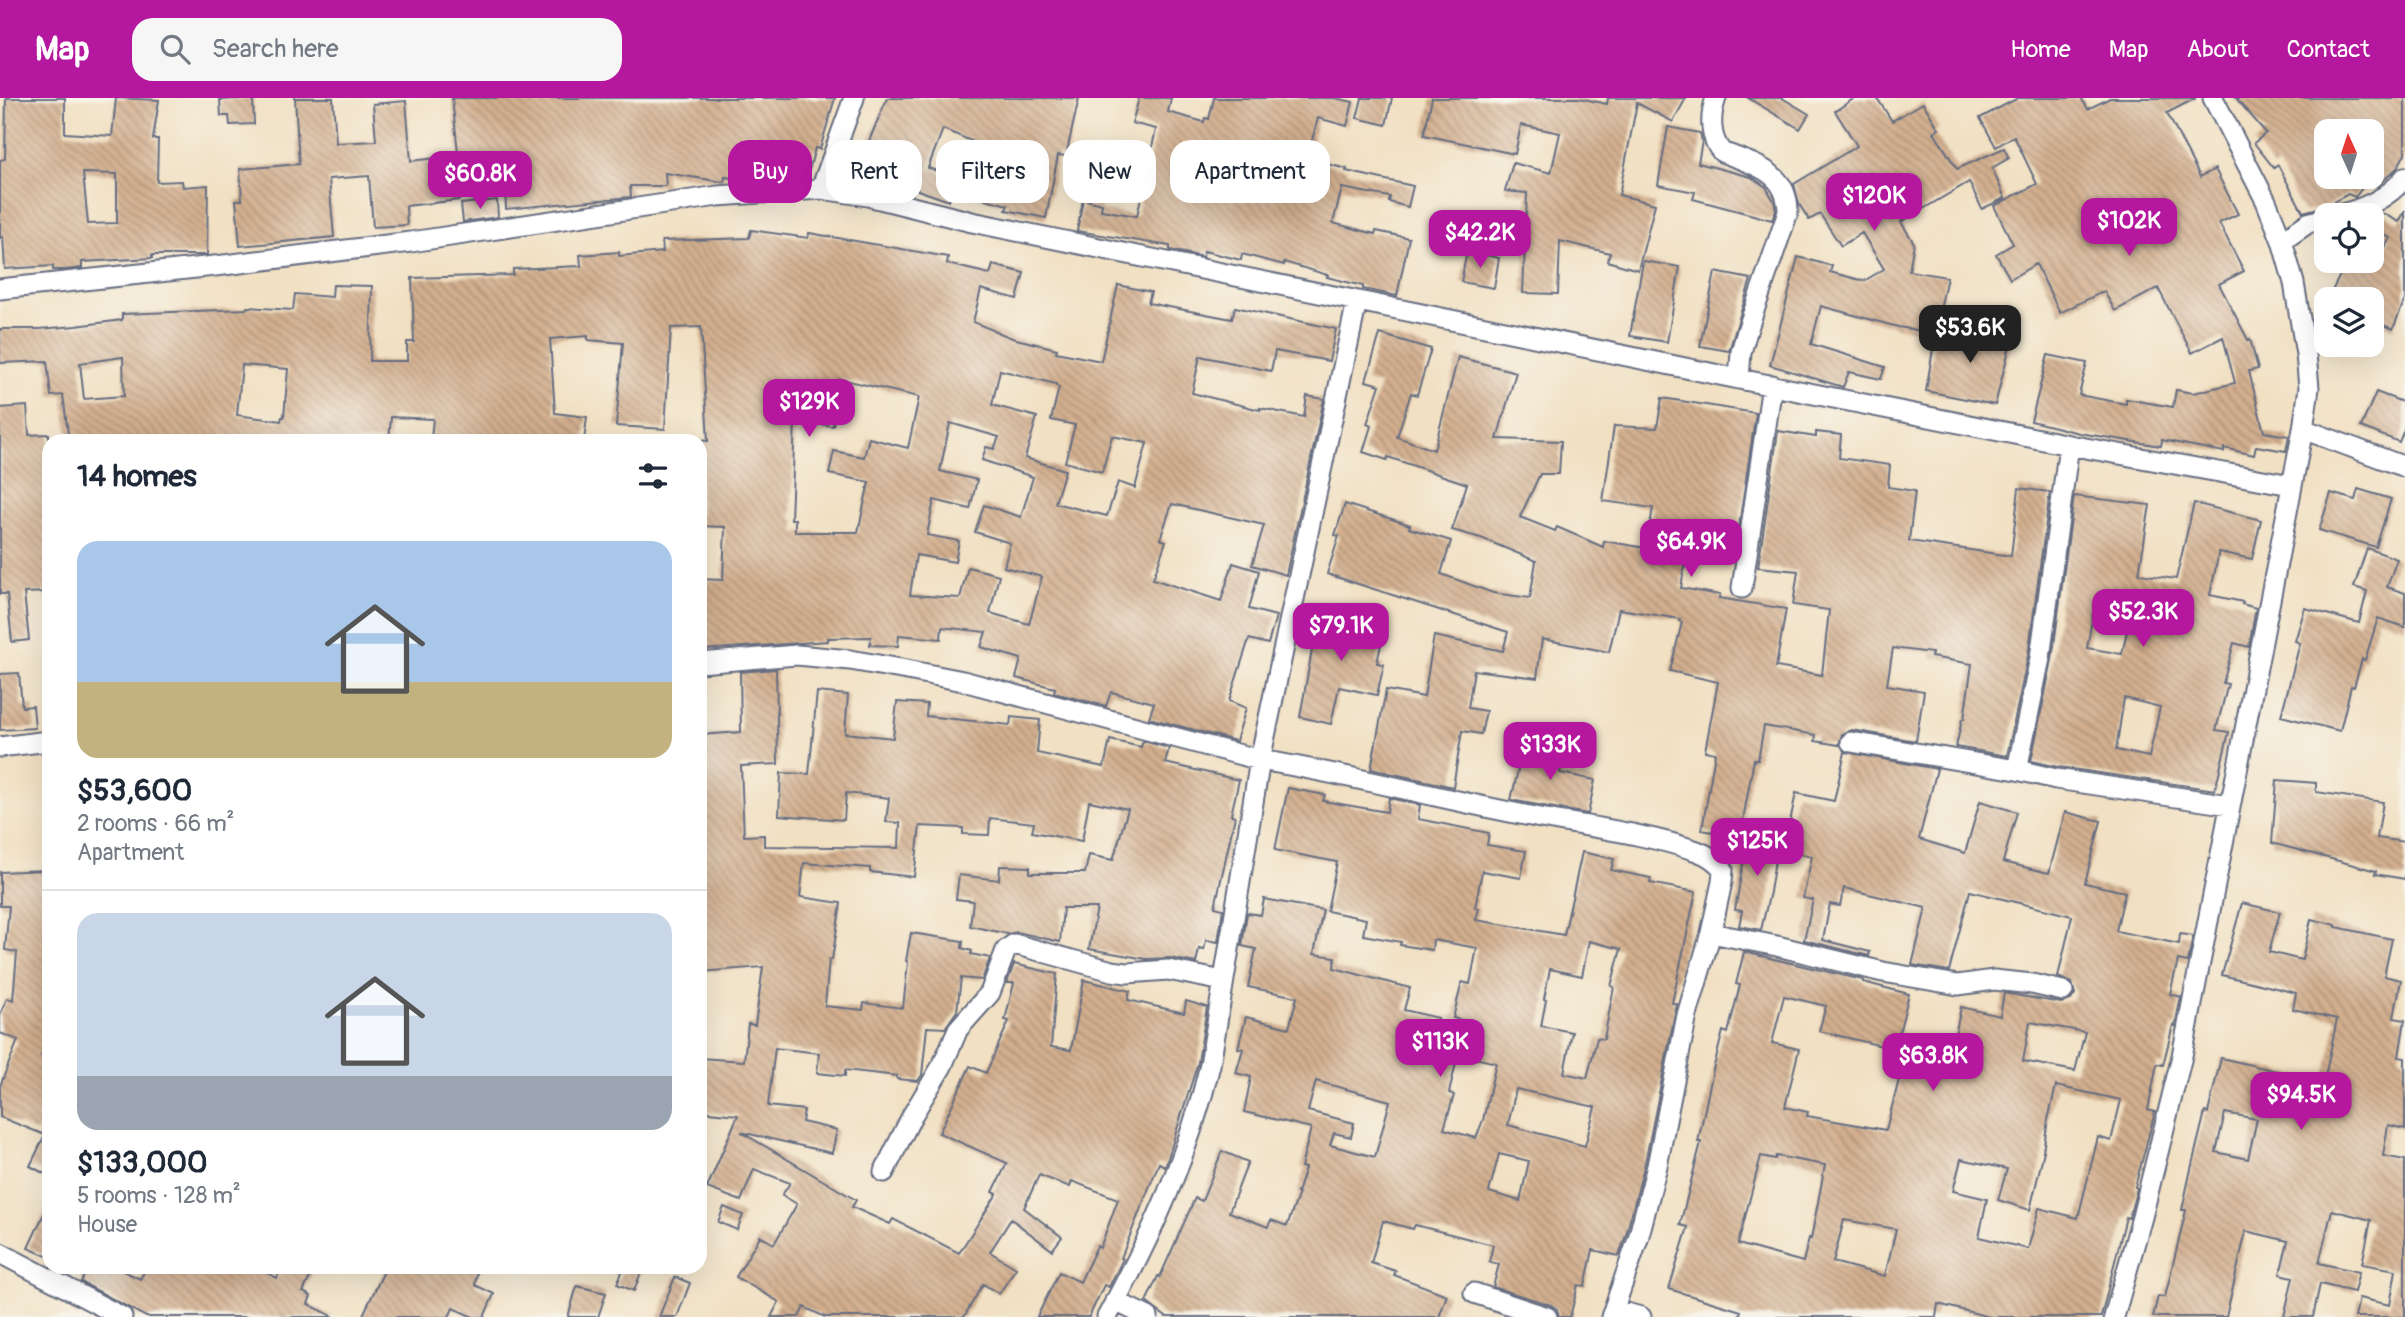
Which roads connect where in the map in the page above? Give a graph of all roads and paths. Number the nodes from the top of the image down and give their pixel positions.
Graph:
1 (854, 98) edge
2 (1716, 98) edge
3 (2213, 98) edge
4 (2405, 177) edge
5 (821, 189) junction
6 (2371, 203) edge
7 (2314, 221) edge
8 (2282, 241) junction
9 (0, 289) edge
10 (1357, 301) junction
11 (1739, 379) junction
12 (1772, 385) junction
13 (2303, 429) junction
14 (2069, 445) junction
15 (2405, 467) edge
16 (2291, 485) junction
17 (1742, 588) dead end
18 (707, 662) edge
19 (42, 742) edge
20 (1851, 742) dead end
21 (0, 747) edge
22 (1260, 760) junction
23 (2017, 770) junction
24 (2230, 805) junction
25 (1711, 933) junction
26 (1223, 981) junction
27 (2063, 992) dead end
28 (884, 1172) dead end
29 (0, 1253) edge
30 (1475, 1293) dead end
31 (1111, 1309) edge
32 (1613, 1313) edge
33 (122, 1317) edge
34 (1148, 1317) edge
35 (1547, 1317) edge
36 (1641, 1317) edge
37 (2114, 1317) edge

1 - 5 street
2 - 11 street
3 - 8 street
4 - 6 street
5 - 9 street
5 - 10 street
7 - 8 street
8 - 13 street
10 - 11 street
10 - 22 street
11 - 12 street
12 - 14 street
12 - 17 street
13 - 15 street
13 - 16 street
14 - 16 street
14 - 23 street
16 - 24 street
18 - 22 street
19 - 21 street
20 - 23 street
22 - 25 street
22 - 26 street
23 - 24 street
24 - 37 street
25 - 27 street
25 - 32 street
26 - 28 street
26 - 31 street
29 - 33 street
30 - 35 street
31 - 34 street
32 - 36 street

